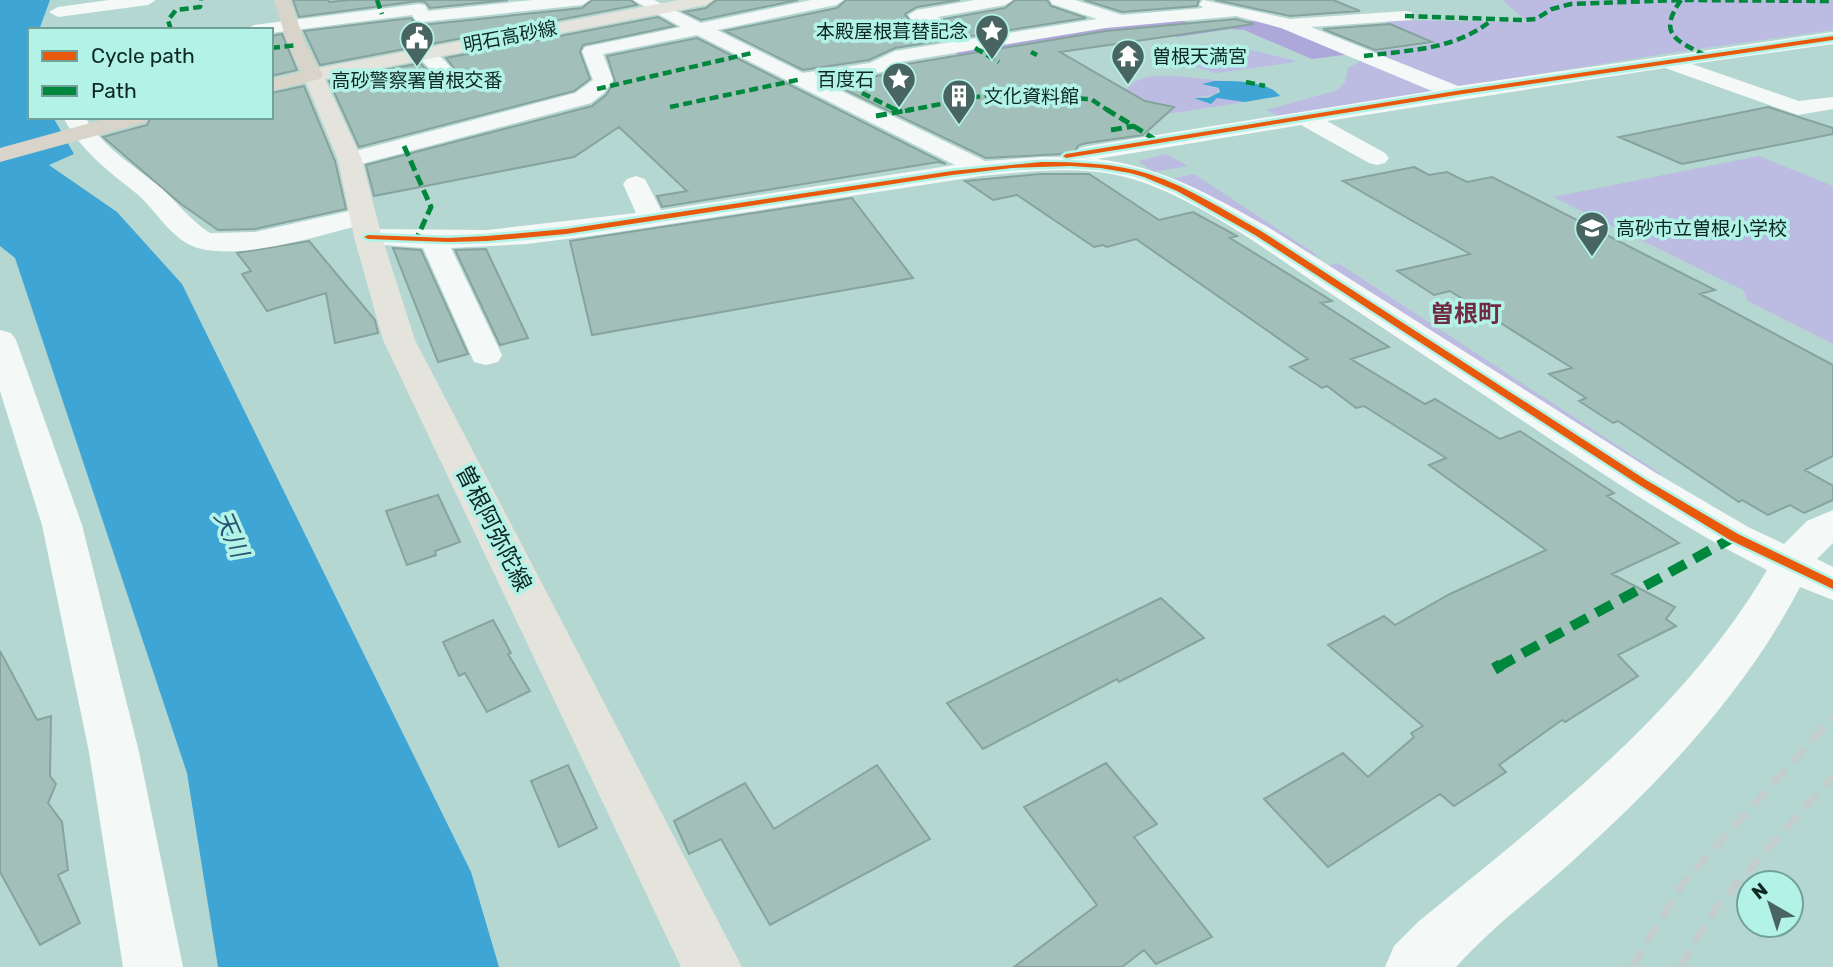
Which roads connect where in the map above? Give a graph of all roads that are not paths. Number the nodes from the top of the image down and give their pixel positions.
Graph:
1 (148, 0) edge
2 (282, 0) edge
3 (582, 0) edge
4 (706, 0) edge
5 (836, 0) edge
6 (1005, 0) edge
7 (1058, 0) edge
8 (1193, 0) edge
9 (1337, 1) edge
10 (650, 4) edge
11 (60, 6) edge
12 (1233, 12) junction
13 (1405, 16) dead end
14 (422, 17) junction
15 (1372, 18) junction
16 (1122, 21) junction
17 (934, 22) dead end
18 (289, 24) junction
19 (1287, 24) junction
20 (563, 26) junction
21 (52, 28) edge
22 (266, 28) edge
23 (704, 29) junction
24 (1833, 38) edge
25 (451, 47) junction
26 (592, 51) junction
27 (424, 53) junction
28 (1666, 62) junction
29 (445, 73) dead end
30 (313, 75) junction
31 (803, 79) junction
32 (273, 85) edge
33 (1456, 93) junction
34 (1833, 103) edge
35 (1305, 118) junction
36 (124, 119) edge
37 (82, 125) edge
38 (0, 155) edge
39 (1132, 158) junction
40 (1377, 158) dead end
41 (350, 160) junction
42 (993, 167) junction
43 (644, 201) junction
44 (560, 214) dead end
45 (365, 227) junction
46 (433, 241) junction
47 (1339, 258) dead end
48 (1307, 265) junction
49 (0, 340) edge
50 (486, 355) dead end
51 (1833, 524) edge
52 (1811, 575) edge
53 (153, 967) edge
54 (712, 967) edge
55 (1415, 967) edge

1 - 11 street
2 - 18 highway
3 - 14 street
4 - 10 main road, 明石高砂線
5 - 23 street
6 - 17 street
7 - 16 street
8 - 12 street
9 - 15 street
10 - 20 main road, 明石高砂線
10 - 23 street
11 - 21 street
12 - 16 street
12 - 19 street
13 - 15 street
14 - 18 street
14 - 25 street
15 - 19 street
16 - 31 street
18 - 22 street
18 - 30 highway
19 - 33 street
20 - 25 main road, 明石高砂線
20 - 26 street
23 - 26 street
23 - 31 street
24 - 28 street
25 - 27 main road, 明石高砂線
26 - 41 street
27 - 29 street
27 - 30 main road, 明石高砂線
28 - 33 street
28 - 34 street
30 - 32 highway
30 - 41 main road, 曽根阿弥陀線
31 - 42 street
33 - 35 street
35 - 39 street
35 - 40 street
36 - 37 highway
37 - 38 highway
37 - 45 street
39 - 42 street
39 - 48 street
41 - 45 main road, 曽根阿弥陀線
42 - 43 street
43 - 44 street
43 - 46 street
45 - 46 street
45 - 54 main road, 曽根阿弥陀線
46 - 50 street
47 - 48 street
48 - 52 street
49 - 53 street
51 - 52 street
52 - 55 street

